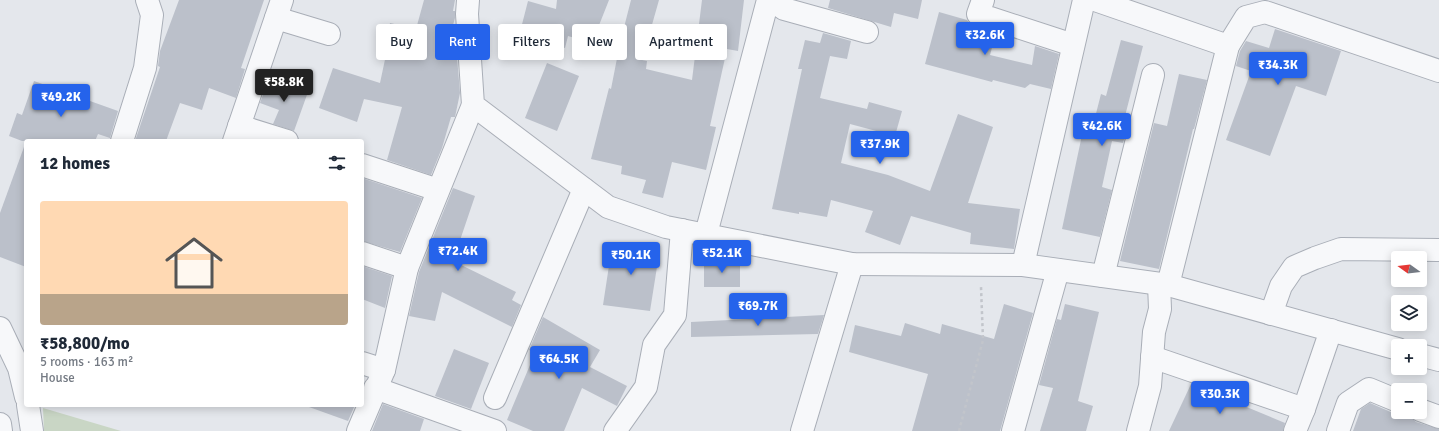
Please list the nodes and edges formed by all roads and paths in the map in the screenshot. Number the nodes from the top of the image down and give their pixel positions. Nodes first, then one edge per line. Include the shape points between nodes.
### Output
1 (147, 0) edge
2 (468, 0) edge
3 (768, 0) edge
4 (771, 0) edge
5 (983, 0) edge
6 (1084, 0) edge
7 (1095, 0) edge
8 (279, 9) edge
9 (867, 32) dead end
10 (329, 34) dead end
11 (1073, 45) junction
12 (1228, 46) junction
13 (1439, 71) edge
14 (1153, 75) dead end
15 (473, 105) junction
16 (237, 133) edge
17 (123, 139) edge
18 (274, 139) edge
19 (364, 166) edge
20 (584, 189) junction
21 (438, 190) junction
22 (682, 230) junction
23 (706, 234) junction
24 (1439, 250) edge
25 (364, 254) edge
26 (852, 264) junction
27 (981, 265) junction
28 (1023, 266) junction
29 (407, 268) junction
30 (1058, 270) junction
31 (1103, 276) junction
32 (1163, 284) junction
33 (1271, 314) junction
34 (0, 328) edge
35 (1331, 330) junction
36 (1391, 347) edge
37 (1152, 357) junction
38 (1427, 357) edge
39 (1439, 360) edge
40 (364, 365) edge
41 (380, 379) junction
42 (24, 389) edge
43 (1391, 397) edge
44 (494, 398) dead end
45 (28, 407) edge
46 (1304, 409) junction
47 (1427, 413) edge
48 (1439, 417) edge
49 (0, 424) edge
50 (1, 431) edge
51 (32, 431) edge
52 (358, 431) edge
53 (495, 431) edge
54 (615, 431) edge
55 (802, 431) edge
56 (959, 431) edge
57 (1013, 431) edge
58 (1138, 431) edge
59 (1295, 431) edge
60 (1338, 431) edge

1 - 17 street via 152,15 146,68
2 - 15 street
3 - 23 street
4 - 9 street via 784,9
5 - 11 street via 978,14
6 - 11 street
7 - 12 street
8 - 10 street
8 - 16 street
11 - 28 street
12 - 13 street via 1246,16 1265,12
12 - 32 street
14 - 31 street
15 - 20 street
15 - 21 street
16 - 18 street
19 - 21 street
20 - 22 street via 608,207
20 - 44 street
21 - 29 street
22 - 23 street
22 - 54 street via 675,315 654,345 646,387
23 - 26 street
24 - 33 street via 1341,249 1315,258 1294,267 1281,286
25 - 29 street
26 - 27 street
26 - 55 street
27 - 28 street
27 - 56 path via 983,340
28 - 30 street
29 - 41 street
30 - 31 street
30 - 57 street
31 - 32 street
32 - 33 street
32 - 37 street
33 - 35 street
34 - 42 street via 19,368
35 - 36 street
35 - 46 street
37 - 46 street
37 - 58 street via 1150,386
38 - 39 street
40 - 41 street
41 - 52 street
41 - 53 street
43 - 60 street via 1369,389 1348,403
45 - 51 street
46 - 59 street
47 - 48 street
49 - 50 street

